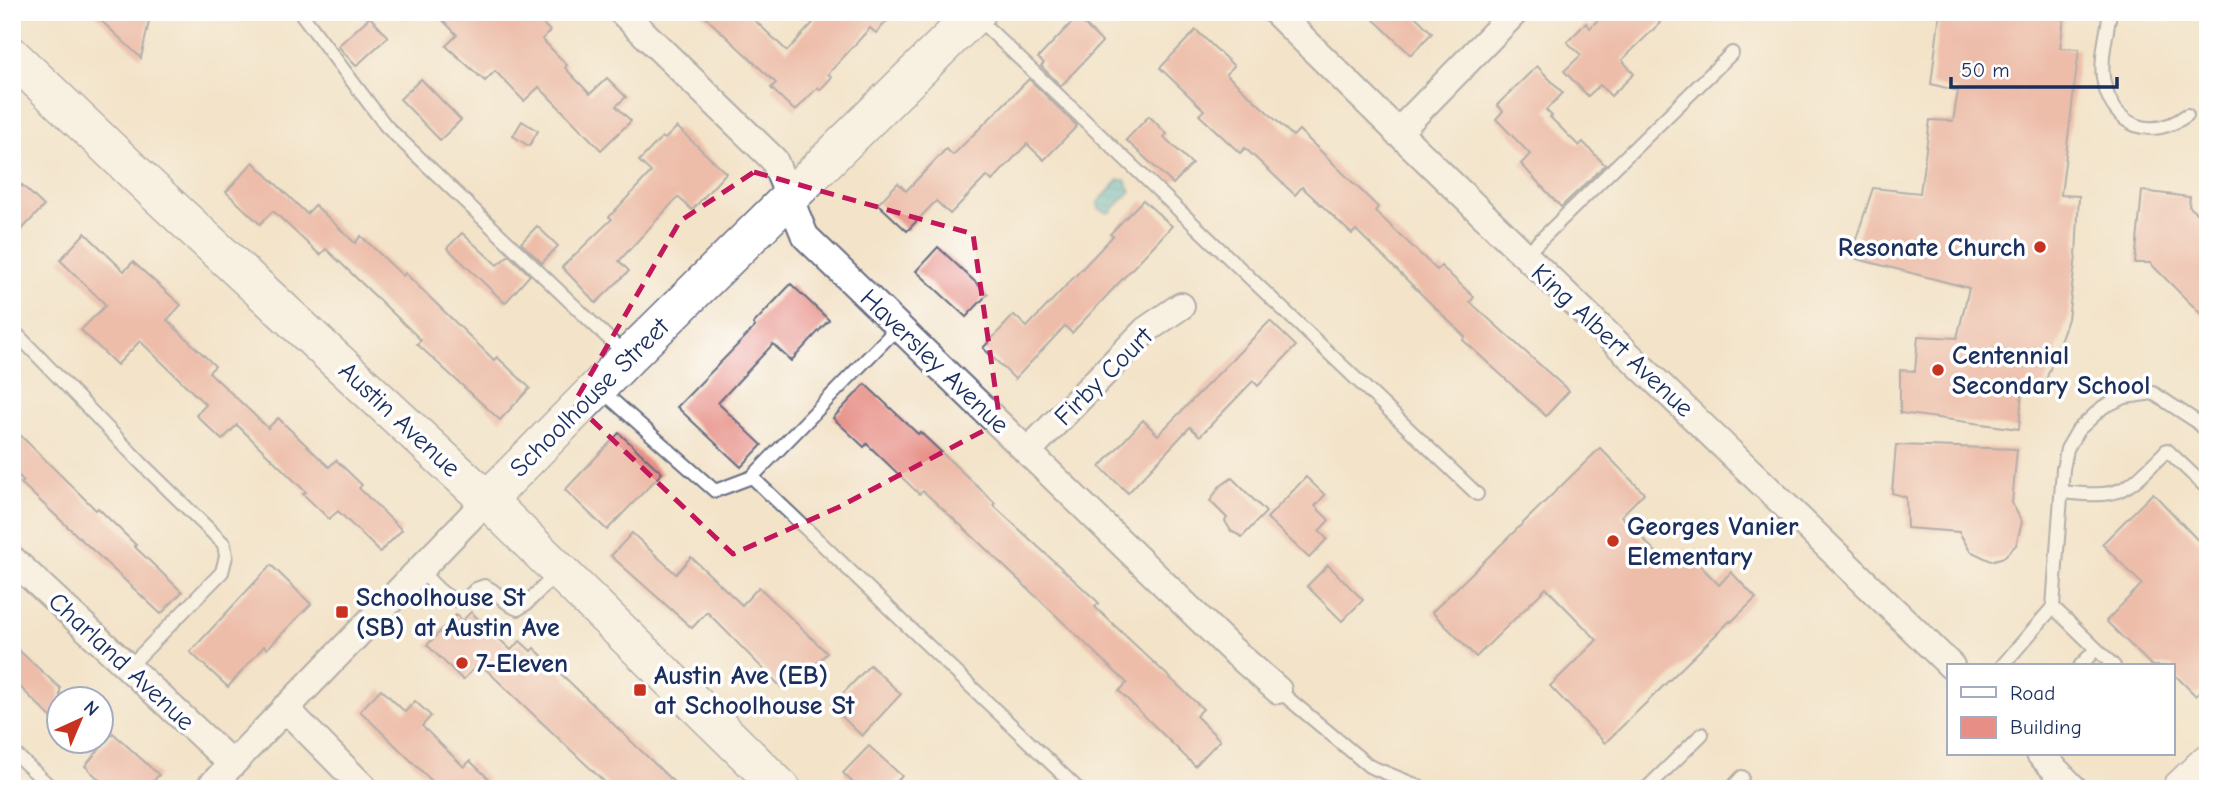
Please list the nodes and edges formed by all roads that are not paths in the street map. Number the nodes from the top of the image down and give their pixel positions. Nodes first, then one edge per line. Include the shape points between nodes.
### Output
1 (300, 12) edge
2 (622, 12) edge
3 (1276, 12) edge
4 (1515, 12) edge
5 (2110, 12) edge
6 (976, 14) edge
7 (1732, 53) dead end
8 (12, 56) edge
9 (2187, 116) dead end
10 (1397, 133) junction
11 (789, 197) junction
12 (1524, 256) junction
13 (1181, 306) dead end
14 (899, 326) junction
15 (12, 329) edge
16 (628, 357) junction
17 (598, 388) junction
18 (2208, 432) edge
19 (1028, 450) junction
20 (752, 477) junction
21 (2208, 489) edge
22 (2062, 492) junction
23 (1477, 494) dead end
24 (487, 500) junction
25 (12, 559) edge
26 (420, 570) junction
27 (560, 570) junction
28 (2053, 607) junction
29 (2096, 649) junction
30 (1949, 664) edge
31 (2004, 664) edge
32 (2082, 664) edge
33 (2112, 664) edge
34 (129, 667) junction
35 (1278, 690) joint
36 (285, 708) junction
37 (1702, 734) dead end
38 (12, 751) edge
39 (2042, 756) edge
40 (2208, 763) edge
41 (232, 764) junction
42 (1742, 777) dead end
43 (53, 789) edge
44 (208, 789) edge
45 (365, 789) edge
46 (782, 789) edge
47 (1078, 789) edge
48 (1425, 789) edge
49 (1646, 789) edge
50 (1731, 789) edge
51 (2074, 789) edge
52 (2181, 789) edge

1 - 16 lane via 386,126
2 - 11 street, Haversley Avenue via 774,160
3 - 10 street, King Albert Avenue
4 - 10 street
5 - 9 lane via 2104,82 2113,104 2128,120 2147,129 2168,127
6 - 11 main road, Schoolhouse Street
6 - 23 lane
7 - 12 lane
8 - 24 main road, Austin Avenue
10 - 12 street, King Albert Avenue
11 - 14 street, Haversley Avenue via 805,236
11 - 16 main road, Schoolhouse Street
12 - 30 street, King Albert Avenue
13 - 19 street, Firby Court via 1146,330
14 - 19 street, Haversley Avenue
14 - 20 lane
15 - 34 lane via 225,544 222,572
16 - 17 main road, Schoolhouse Street
17 - 20 lane via 715,491
17 - 24 main road, Schoolhouse Street
18 - 22 lane via 2153,393 2124,397 2103,407 2078,430 2067,449
19 - 35 street, Haversley Avenue
20 - 47 lane
21 - 22 lane via 2167,450 2138,479 2110,495
22 - 28 lane
24 - 26 street, Schoolhouse Street
24 - 27 main road, Austin Avenue
25 - 34 street, Charland Avenue
26 - 27 lane via 454,601 464,601 484,586 518,609
26 - 36 street, Schoolhouse Street
27 - 46 main road, Austin Avenue
28 - 29 lane
28 - 31 lane
29 - 32 lane
29 - 33 lane
34 - 41 street, Charland Avenue
35 - 48 lane via 1369,766
36 - 41 street, Schoolhouse Street
36 - 45 street
37 - 49 lane
38 - 43 lane
39 - 51 street
40 - 52 main road
41 - 44 street, Schoolhouse Street
42 - 50 lane

